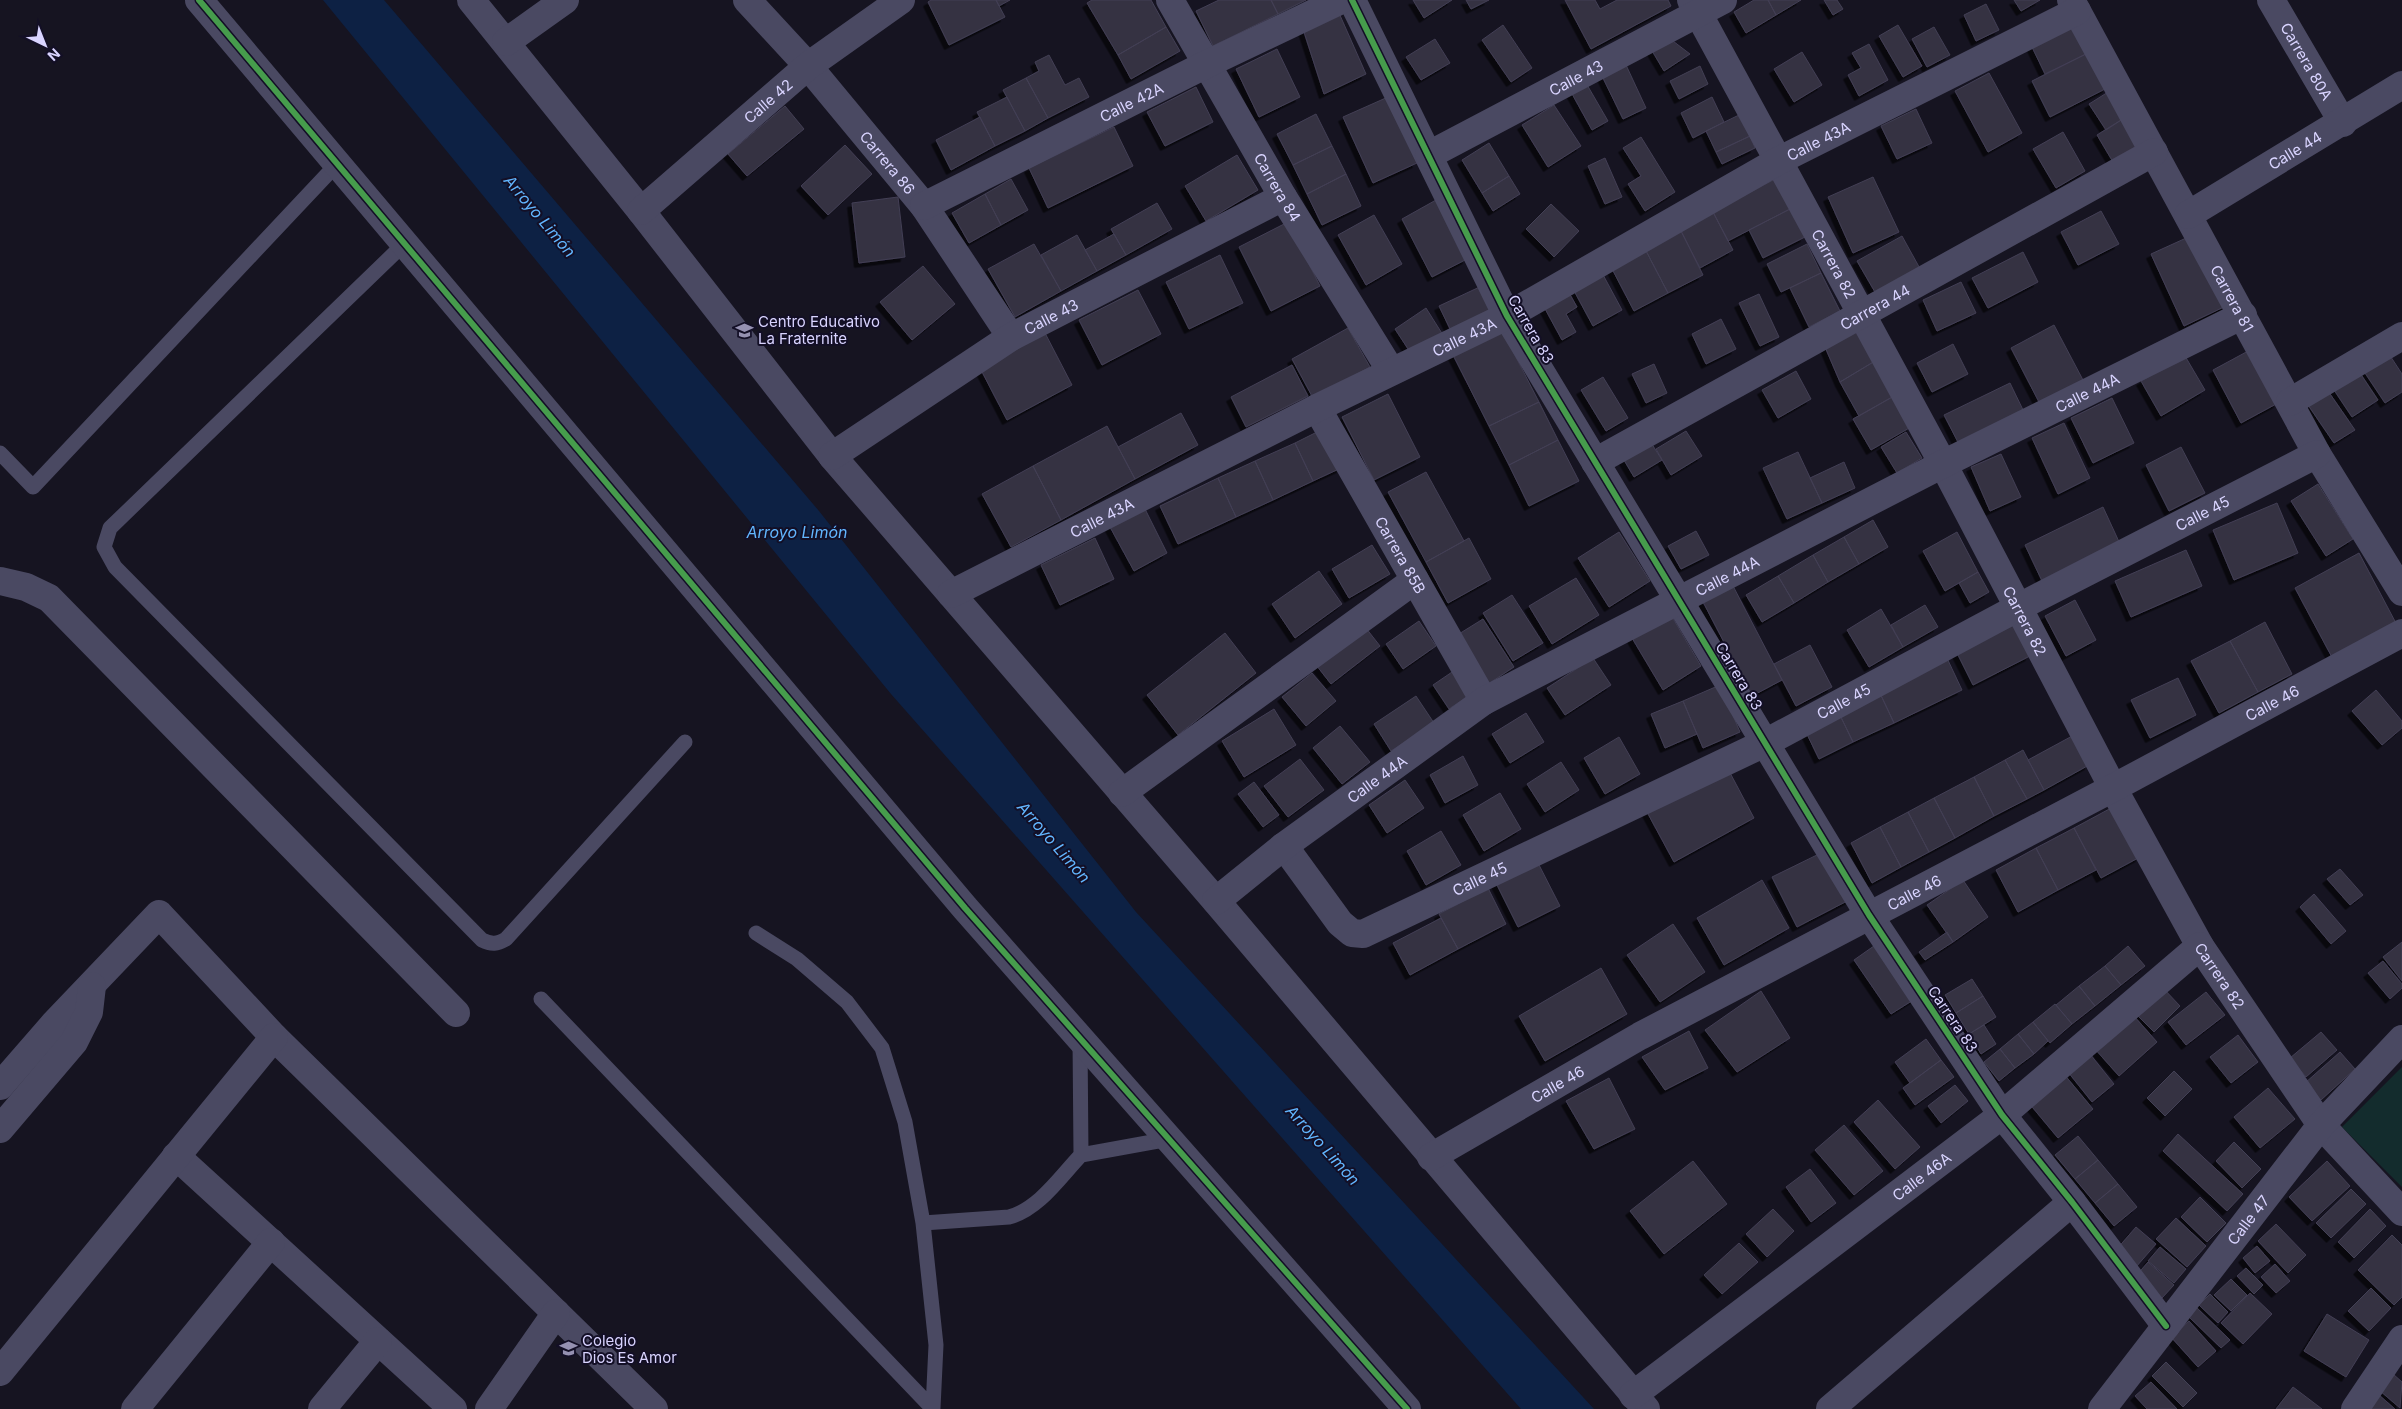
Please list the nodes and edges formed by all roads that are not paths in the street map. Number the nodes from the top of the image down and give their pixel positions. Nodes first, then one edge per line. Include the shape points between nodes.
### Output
1 (199, 0) edge
2 (471, 0) edge
3 (564, 0) edge
4 (747, 0) edge
5 (901, 0) edge
6 (1170, 0) edge
7 (1341, 0) edge
8 (1352, 0) edge
9 (1723, 0) edge
10 (2271, 0) edge
11 (2074, 6) edge
12 (1695, 7) edge
13 (506, 42) junction
14 (1207, 64) junction
15 (808, 66) junction
16 (2402, 85) edge
17 (2343, 123) junction
18 (2154, 152) junction
19 (1429, 155) junction
20 (1778, 161) junction
21 (337, 164) junction
22 (1283, 197) junction
23 (924, 206) junction
24 (641, 211) junction
25 (2188, 215) junction
26 (404, 244) junction
27 (1507, 316) junction
28 (1862, 316) junction
29 (2243, 316) junction
30 (2402, 336) edge
31 (1011, 337) junction
32 (1391, 372) junction
33 (2290, 402) junction
34 (1317, 408) junction
35 (0, 452) edge
36 (2317, 454) junction
37 (832, 456) junction
38 (1595, 462) junction
39 (1943, 464) junction
40 (1415, 580) junction
41 (0, 581) edge
42 (2402, 592) edge
43 (951, 594) junction
44 (1678, 599) junction
45 (2019, 607) junction
46 (2402, 633) edge
47 (1484, 701) junction
48 (685, 742) dead end
49 (1765, 743) junction
50 (2113, 788) junction
51 (1122, 793) junction
52 (1284, 846) junction
53 (1216, 901) junction
54 (1869, 915) junction
55 (756, 933) dead end
56 (2200, 946) junction
57 (92, 986) junction
58 (541, 999) dead end
59 (456, 1013) dead end
60 (274, 1037) junction
61 (1080, 1038) junction
62 (2402, 1039) edge
63 (0, 1086) edge
64 (2002, 1115) junction
65 (2321, 1125) junction
66 (0, 1129) edge
67 (1169, 1140) junction
68 (176, 1156) junction
69 (1080, 1156) junction
70 (1430, 1157) junction
71 (2072, 1202) junction
72 (2402, 1212) edge
73 (923, 1223) junction
74 (270, 1242) junction
75 (556, 1313) junction
76 (2166, 1326) junction
77 (2402, 1339) edge
78 (378, 1341) junction
79 (0, 1372) edge
80 (1640, 1402) edge
81 (135, 1409) edge
82 (322, 1409) edge
83 (453, 1409) edge
84 (489, 1409) edge
85 (654, 1409) edge
86 (933, 1409) edge
87 (1407, 1409) edge
88 (1830, 1409) edge
89 (2102, 1409) edge
90 (2355, 1409) edge

1 - 21 street
2 - 13 street
3 - 13 street
4 - 15 street, Carrera 86
5 - 15 street, Calle 42
6 - 14 street, Carrera 84
7 - 14 street, Calle 42A
8 - 19 street, Carrera 83
9 - 12 street, Calle 43
10 - 17 street, Carrera 80A
11 - 18 street, Carrera 81
11 - 20 street, Calle 43A
12 - 19 street, Calle 43
12 - 20 street, Carrera 82
13 - 24 street
14 - 22 street, Carrera 84
14 - 23 street, Calle 42A
15 - 23 street, Carrera 86
15 - 24 street, Calle 42
16 - 17 street, Calle 44
17 - 25 street, Calle 44
18 - 25 street, Carrera 81
18 - 28 street, Carrera 44
19 - 27 street, Carrera 83
20 - 27 street, Calle 43A
20 - 28 street, Carrera 82
21 - 26 street
21 - 35 lane via 33,487
22 - 31 street, Calle 43
22 - 32 street, Carrera 84
23 - 31 street, Carrera 86
24 - 37 street
25 - 29 street, Carrera 81
26 - 48 lane via 110,528 104,547 108,558 488,943 506,939
26 - 61 street via 965,908
27 - 32 street, Calle 43A
27 - 38 street, Carrera 83
28 - 38 street, Carrera 44
28 - 39 street, Carrera 82
29 - 33 street, Carrera 81
29 - 39 street, Calle 44A
30 - 33 street
31 - 37 street, Calle 43
32 - 34 street, Calle 43A
33 - 36 street, Carrera 81
34 - 40 street, Carrera 85B
34 - 43 street, Calle 43A
36 - 42 street, Carrera 81
36 - 45 street, Calle 45
37 - 43 street
38 - 44 street, Carrera 83
39 - 44 street, Calle 44A
39 - 45 street, Carrera 82
40 - 47 street, Carrera 85B
40 - 51 street
41 - 59 street via 26,587 49,598
43 - 51 street
44 - 47 street, Calle 44A
44 - 49 street, Carrera 83
45 - 49 street, Calle 45
45 - 50 street, Carrera 82
46 - 50 street, Calle 46
47 - 52 street, Calle 44A
49 - 52 street, Calle 45 via 1363,934 1352,933 1340,923
49 - 54 street, Carrera 83
50 - 54 street, Calle 46
50 - 56 street, Carrera 82
51 - 53 street
52 - 53 street, Calle 44A
53 - 70 street
54 - 64 street, Carrera 83
54 - 70 street, Calle 46 via 1640,1036
55 - 73 lane via 797,959 848,1002 882,1048 905,1122
56 - 64 street, Calle 46A
56 - 65 street, Carrera 82
57 - 60 street via 159,914
57 - 63 street
57 - 66 street via 89,1012 74,1042
58 - 86 lane
60 - 68 street
60 - 75 street
61 - 67 street
61 - 69 lane
62 - 65 street, Calle 47
64 - 71 street, Carrera 83
64 - 80 street, Calle 46A
65 - 72 street, Carrera 82
65 - 76 street, Calle 47
67 - 69 lane
67 - 87 street
68 - 74 street
68 - 79 street
69 - 73 lane via 1022,1214
70 - 80 street
71 - 76 street, Carrera 83
71 - 88 street
73 - 86 lane via 936,1345
74 - 78 street
74 - 81 street
75 - 84 street
75 - 85 street
76 - 89 street, Calle 47
77 - 90 street
78 - 82 street
78 - 83 street

